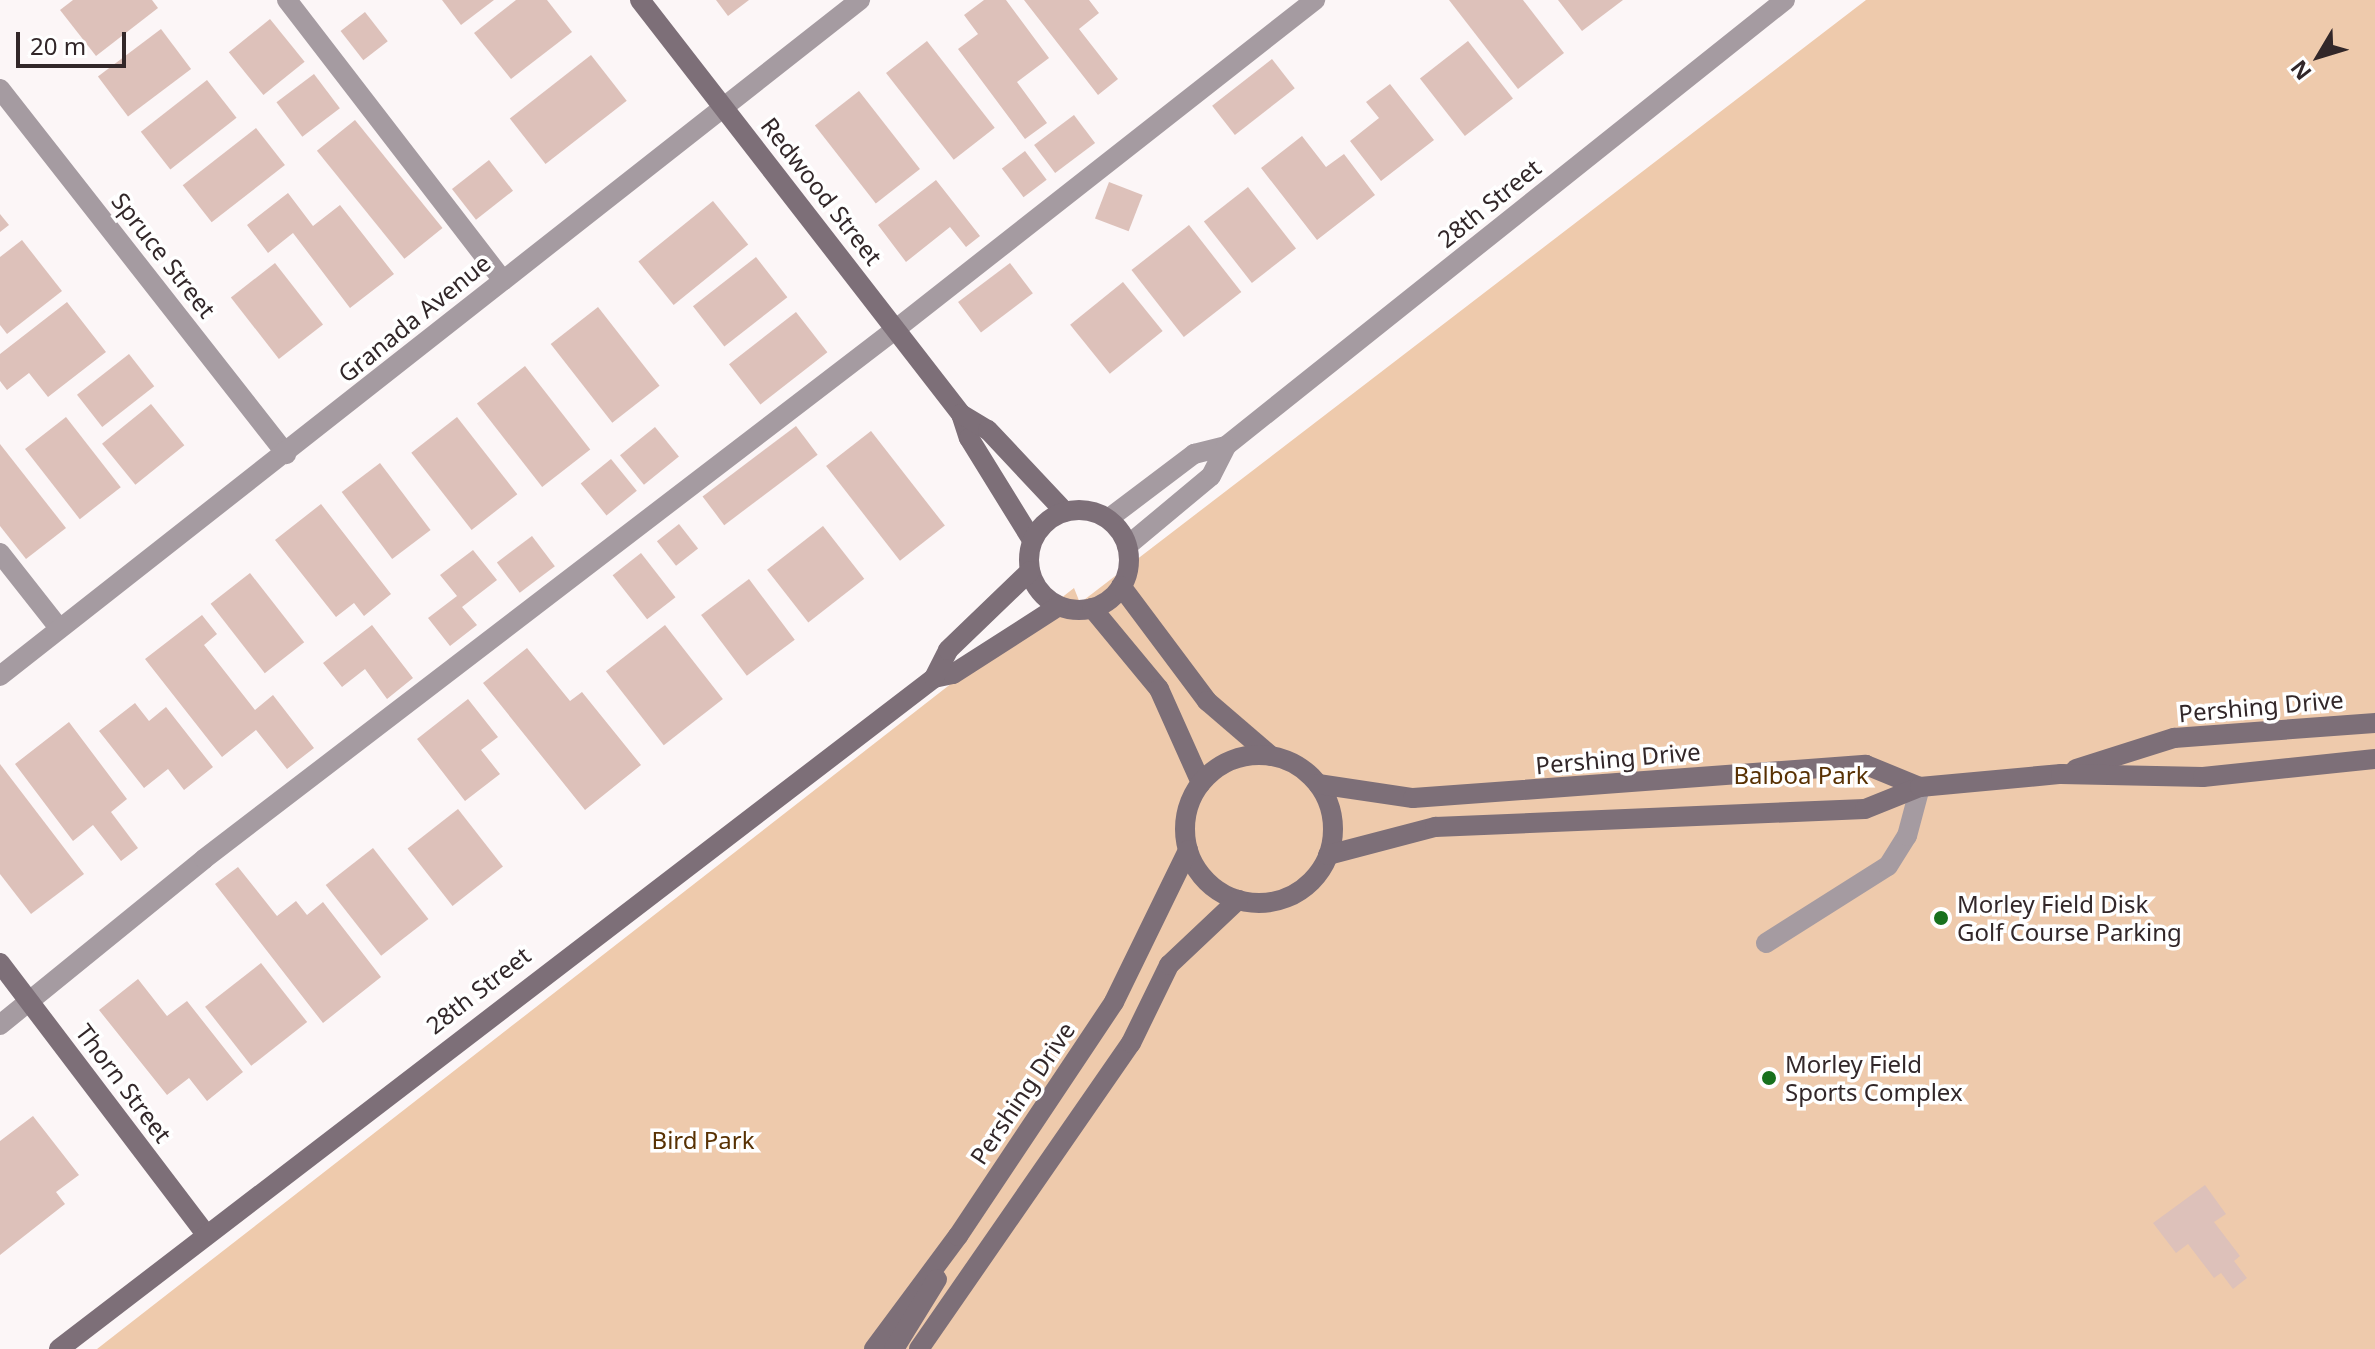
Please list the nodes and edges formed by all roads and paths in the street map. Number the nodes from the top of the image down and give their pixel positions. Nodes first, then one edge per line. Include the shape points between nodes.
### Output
1 (287, 0) edge
2 (640, 0) edge
3 (860, 0) edge
4 (1315, 0) edge
5 (1785, 0) edge
6 (0, 89) edge
7 (722, 105) junction
8 (503, 280) junction
9 (896, 329) junction
10 (961, 414) junction
11 (1226, 446) junction
12 (286, 454) junction
13 (1065, 512) junction
14 (1108, 519) junction
15 (1032, 540) junction
16 (1127, 546) junction
17 (0, 553) edge
18 (1030, 571) junction
19 (1121, 586) junction
20 (1059, 606) junction
21 (1092, 608) junction
22 (59, 628) junction
23 (0, 676) edge
24 (934, 678) junction
25 (2375, 723) edge
26 (1271, 756) junction
27 (2375, 759) edge
28 (2061, 774) junction
29 (1201, 783) junction
30 (1318, 784) junction
31 (1920, 787) junction
32 (1188, 850) junction
33 (1328, 855) junction
34 (1238, 900) junction
35 (1766, 943) dead end
36 (0, 963) edge
37 (32, 1004) junction
38 (0, 1025) edge
39 (206, 1234) junction
40 (958, 1236) junction
41 (59, 1349) edge
42 (874, 1349) edge
43 (894, 1349) edge
44 (919, 1349) edge

1 - 8 street
2 - 7 main road, Redwood Street
3 - 7 street, Granada Avenue
4 - 9 street
5 - 11 street, 28th Street
6 - 12 street, Spruce Street
7 - 8 street, Granada Avenue
7 - 9 main road, Redwood Street
8 - 12 street, Granada Avenue
9 - 10 main road, Redwood Street
9 - 37 street via 204,859
10 - 13 main road, Redwood Street via 988,430
10 - 15 main road, Redwood Street via 969,438
11 - 14 street, 28th Street via 1194,454
11 - 16 street, 28th Street via 1211,476
12 - 22 street, Granada Avenue
13 - 14 main road via 1080,510
13 - 15 main road via 1051,518
14 - 16 main road
15 - 18 main road
16 - 19 main road
17 - 22 street
18 - 20 main road via 1046,598
18 - 24 main road, 28th Street via 948,650
19 - 21 main road
19 - 26 main road via 1207,701
20 - 21 main road
20 - 24 main road, 28th Street via 953,674
21 - 29 main road via 1159,689
22 - 23 street, Granada Avenue
24 - 39 main road, 28th Street
25 - 28 main road, Pershing Drive via 2174,738
26 - 29 main road via 1233,760
26 - 30 main road via 1289,762
27 - 28 main road, Pershing Drive via 2203,777
28 - 31 main road, Pershing Drive
29 - 32 main road via 1186,815
30 - 31 main road, Pershing Drive via 1413,798 1866,765
30 - 33 main road via 1331,819
31 - 33 main road, Pershing Drive via 1865,809 1435,827
31 - 35 street via 1907,836 1888,866
32 - 34 main road via 1207,881
32 - 40 main road, Pershing Drive via 1114,1002
33 - 34 main road via 1318,875 1282,900
34 - 44 main road via 1169,965 1131,1043
36 - 37 main road, Thorn Street
37 - 38 street
37 - 39 main road, Thorn Street
39 - 41 main road, 28th Street
40 - 42 main road, Pershing Drive
40 - 43 main road via 925,1305

